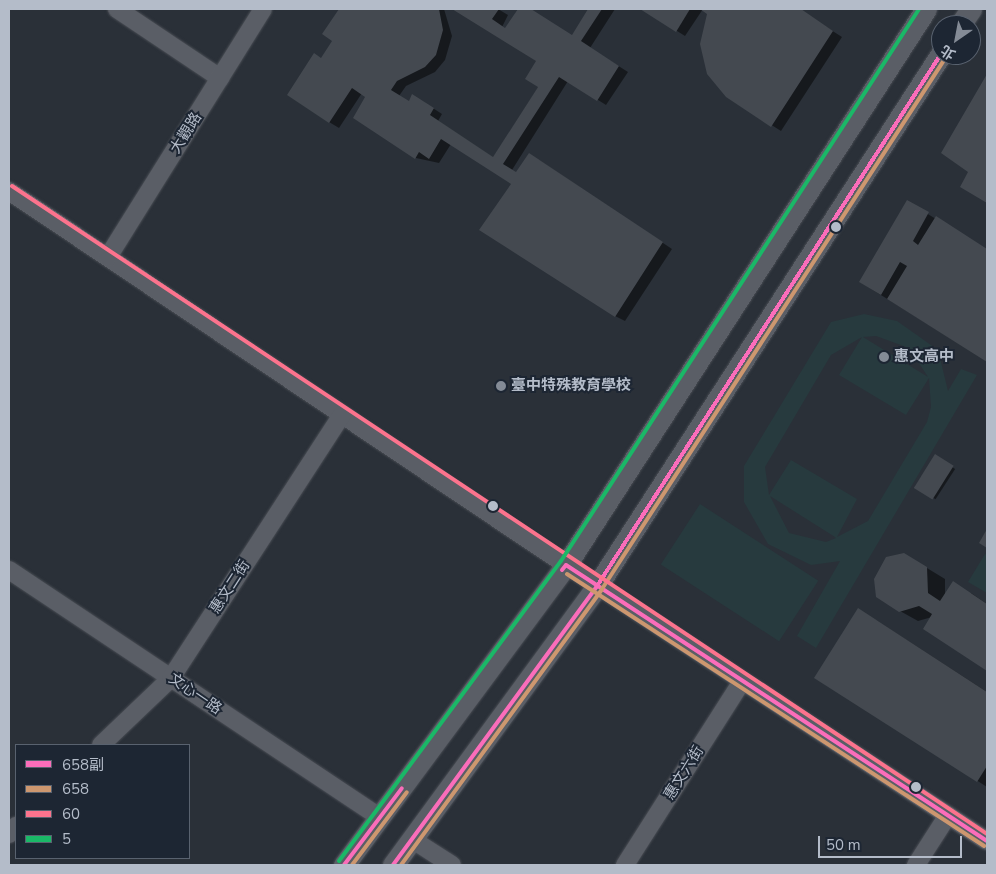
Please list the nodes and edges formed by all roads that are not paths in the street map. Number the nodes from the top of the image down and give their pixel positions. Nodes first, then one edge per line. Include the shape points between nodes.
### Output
1 (117, 9) edge
2 (263, 9) edge
3 (926, 9) edge
4 (934, 65) edge
5 (220, 78) junction
6 (9, 191) edge
7 (108, 258) junction
8 (342, 415) junction
9 (566, 565) junction
10 (9, 570) edge
11 (597, 586) junction
12 (171, 678) junction
13 (742, 681) junction
14 (102, 744) edge
15 (948, 816) junction
16 (381, 818) junction
17 (414, 840) junction
18 (987, 841) edge
19 (344, 865) edge
20 (393, 865) edge
21 (452, 865) edge
22 (625, 865) edge
23 (916, 865) edge

1 - 5 street
2 - 5 street, 大觀路
3 - 9 street
4 - 11 street
5 - 7 street, 大觀路
6 - 7 street
7 - 8 street
8 - 9 street
8 - 12 street, 惠文二街
9 - 11 street
9 - 16 street
10 - 12 street, 文心一路
11 - 13 street
11 - 17 street
12 - 14 street, 惠文二街
12 - 16 street, 文心一路
13 - 15 street
13 - 22 street, 惠文六街
15 - 18 street
15 - 23 street
16 - 19 street
17 - 20 street
17 - 21 street

